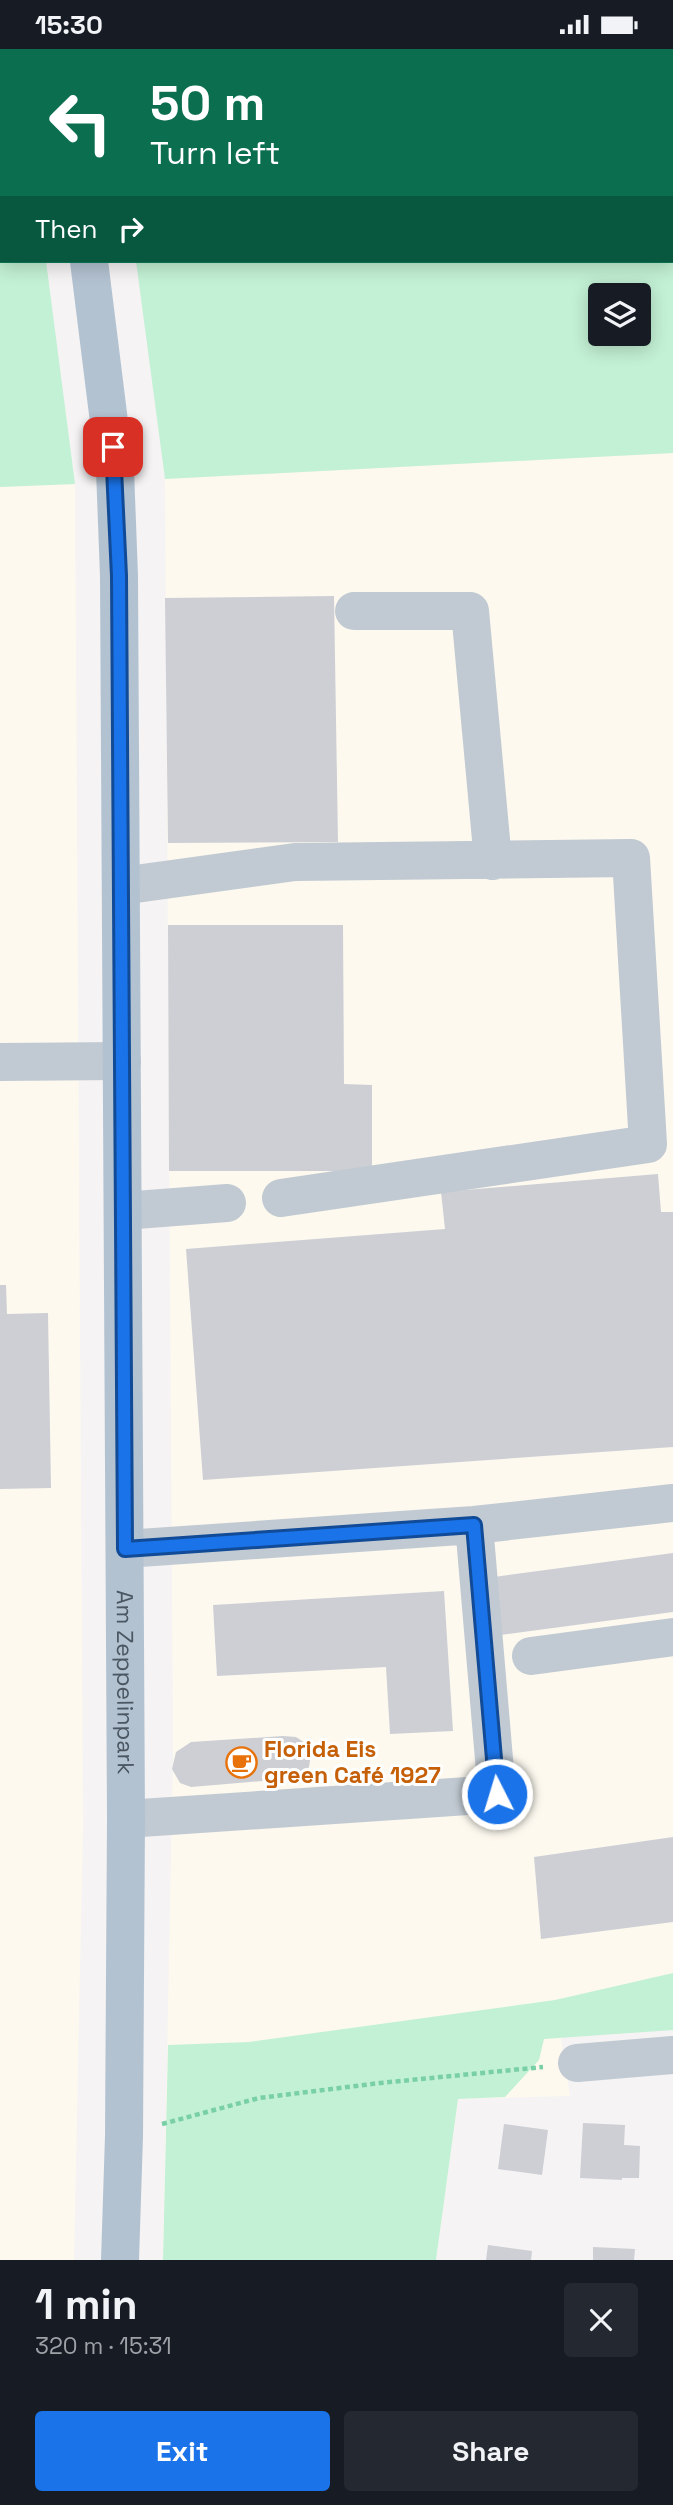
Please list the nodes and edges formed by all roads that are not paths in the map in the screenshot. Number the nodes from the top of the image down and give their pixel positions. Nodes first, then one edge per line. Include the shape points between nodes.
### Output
1 (89, 263) edge
2 (354, 611) dead end
3 (493, 862) junction
4 (121, 886) junction
5 (122, 1061) junction
6 (0, 1062) edge
7 (660, 1141) edge
8 (282, 1198) dead end
9 (228, 1203) dead end
10 (123, 1211) junction
11 (673, 1503) edge
12 (474, 1525) junction
13 (125, 1549) junction
14 (673, 1637) edge
15 (531, 1656) dead end
16 (126, 1819) junction
17 (673, 2055) edge
18 (578, 2063) road end
19 (120, 2260) edge

1 - 4 main road, Am Zeppelinpark via 115,470
2 - 3 street via 470,611
3 - 4 street via 295,862
3 - 7 street via 631,859
4 - 5 main road, Am Zeppelinpark
5 - 6 street
5 - 10 main road, Am Zeppelinpark
7 - 8 street
9 - 10 street
10 - 13 main road, Am Zeppelinpark
11 - 12 street
12 - 13 street
12 - 16 street via 497,1794
13 - 16 main road, Am Zeppelinpark
14 - 15 street
16 - 19 main road, Am Zeppelinpark
17 - 18 street

